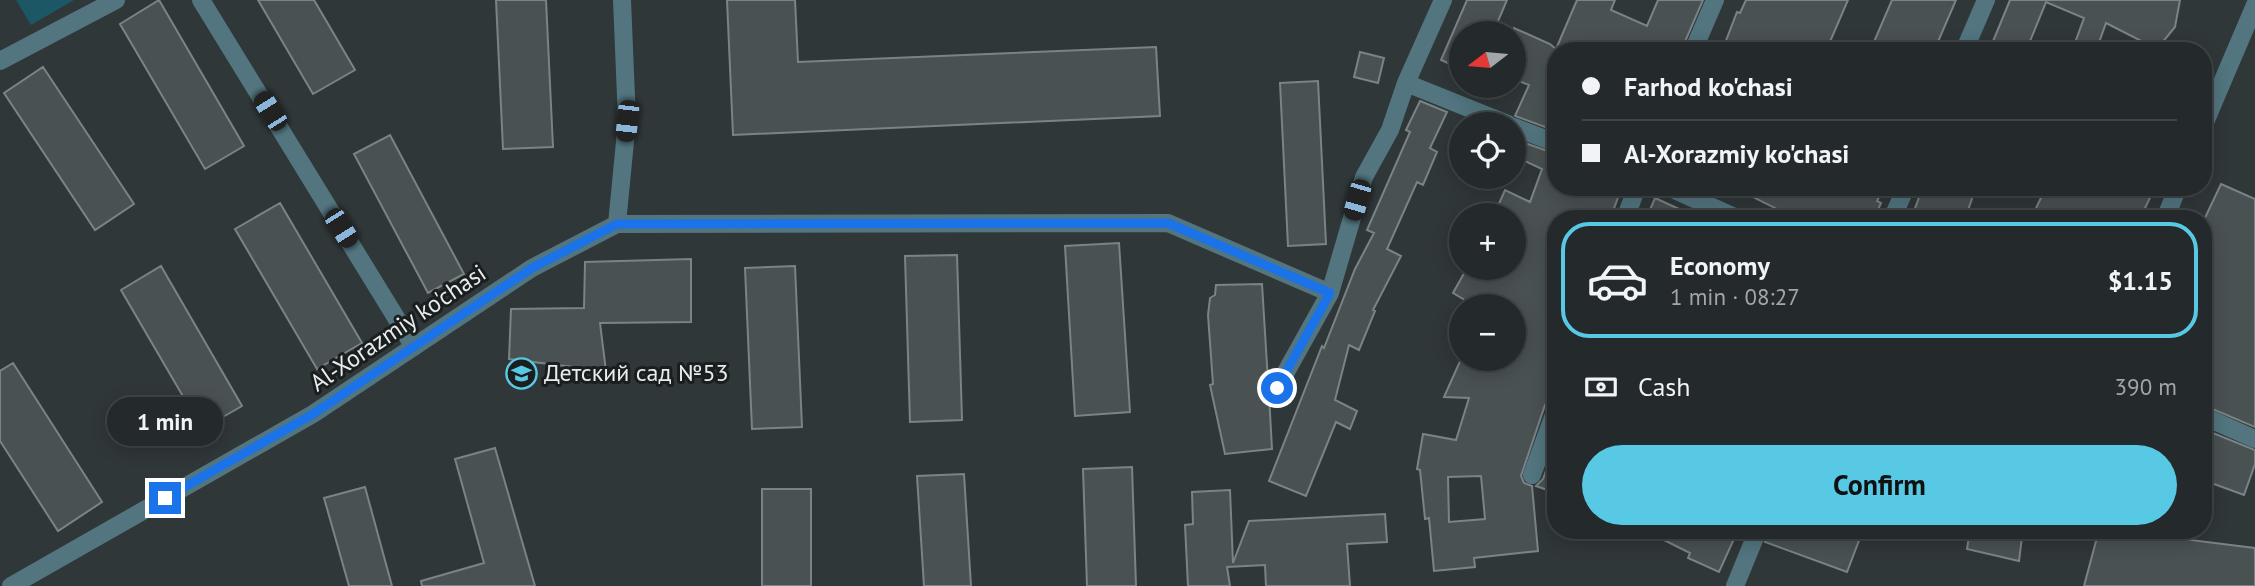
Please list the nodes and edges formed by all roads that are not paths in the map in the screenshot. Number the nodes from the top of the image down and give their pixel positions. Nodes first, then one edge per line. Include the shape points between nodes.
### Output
1 (116, 0) edge
2 (201, 0) edge
3 (622, 0) edge
4 (1443, 0) edge
5 (1715, 0) edge
6 (1986, 0) edge
7 (2255, 5) edge
8 (1697, 42) edge
9 (1968, 42) edge
10 (0, 61) edge
11 (1406, 83) junction
12 (2212, 106) edge
13 (1478, 112) edge
14 (1526, 132) edge
15 (1547, 140) edge
16 (1688, 196) edge
17 (1719, 210) edge
18 (617, 224) junction
19 (1330, 293) junction
20 (414, 347) junction
21 (1277, 388) dead end
22 (2212, 420) edge
23 (1547, 434) edge
24 (2255, 439) edge
25 (1532, 475) dead end
26 (1754, 539) edge
27 (11, 586) edge
28 (1735, 586) edge

1 - 10 street
2 - 20 street
3 - 18 street via 627,121
4 - 11 street
5 - 8 street
6 - 9 street
7 - 12 street
11 - 13 street
11 - 19 street via 1390,130 1364,177
14 - 15 street
16 - 17 street
18 - 19 street via 1168,223
18 - 20 street, Al-Xorazmiy ko'chasi via 532,268
19 - 21 street
20 - 27 street, Al-Xorazmiy ko'chasi via 305,419
22 - 24 street
23 - 25 street
26 - 28 street

